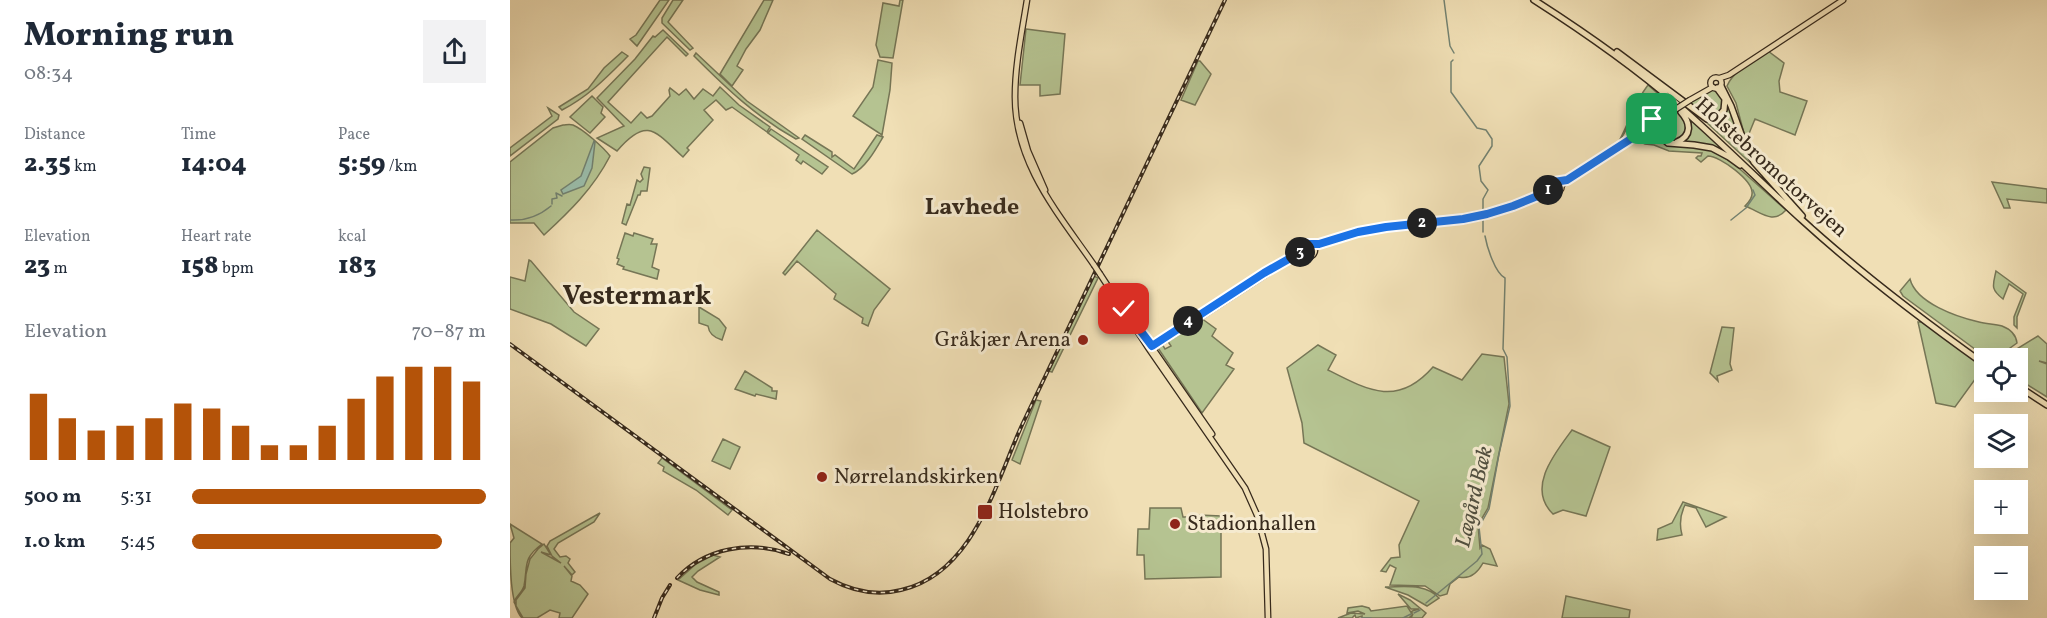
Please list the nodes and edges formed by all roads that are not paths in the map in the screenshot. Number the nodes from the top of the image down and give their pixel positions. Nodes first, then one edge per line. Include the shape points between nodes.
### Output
1 (1027, 0) edge
2 (1534, 0) edge
3 (1540, 0) edge
4 (1843, 0) edge
5 (1617, 52) junction
6 (1633, 69) junction
7 (1717, 84) junction
8 (1653, 126) junction
9 (1560, 184) junction
10 (1552, 189) junction
11 (1802, 217) junction
12 (1314, 247) junction
13 (1302, 252) junction
14 (1124, 309) junction
15 (1152, 346) junction
16 (1974, 355) edge
17 (2028, 391) edge
18 (2047, 403) edge
19 (1226, 459) junction
20 (1268, 618) edge

1 - 14 main road, bridge via 1017,97 1033,169
2 - 6 highway, Holstebromotorvejen
3 - 5 highway, Holstebromotorvejen
4 - 7 main road
5 - 7 highway via 1707,119 1717,118 1724,110 1725,99
5 - 11 highway, Holstebromotorvejen via 1703,122
6 - 8 highway via 1681,111 1689,127 1686,137 1676,142 1665,139
6 - 11 highway, Holstebromotorvejen
7 - 8 main road, bridge
7 - 11 highway via 1731,106 1754,162
8 - 9 main road
8 - 11 highway via 1668,143 1702,146 1729,157
9 - 10 main road via 1553,182
9 - 10 main road via 1558,192
10 - 12 main road via 1506,209 1463,219 1370,230
11 - 16 highway, Holstebromotorvejen via 1893,296
12 - 13 main road via 1305,244
12 - 13 main road via 1311,256
13 - 15 main road
14 - 15 main road
14 - 19 main road
15 - 19 main road
17 - 18 highway
19 - 20 main road via 1245,488 1261,528 1267,558

